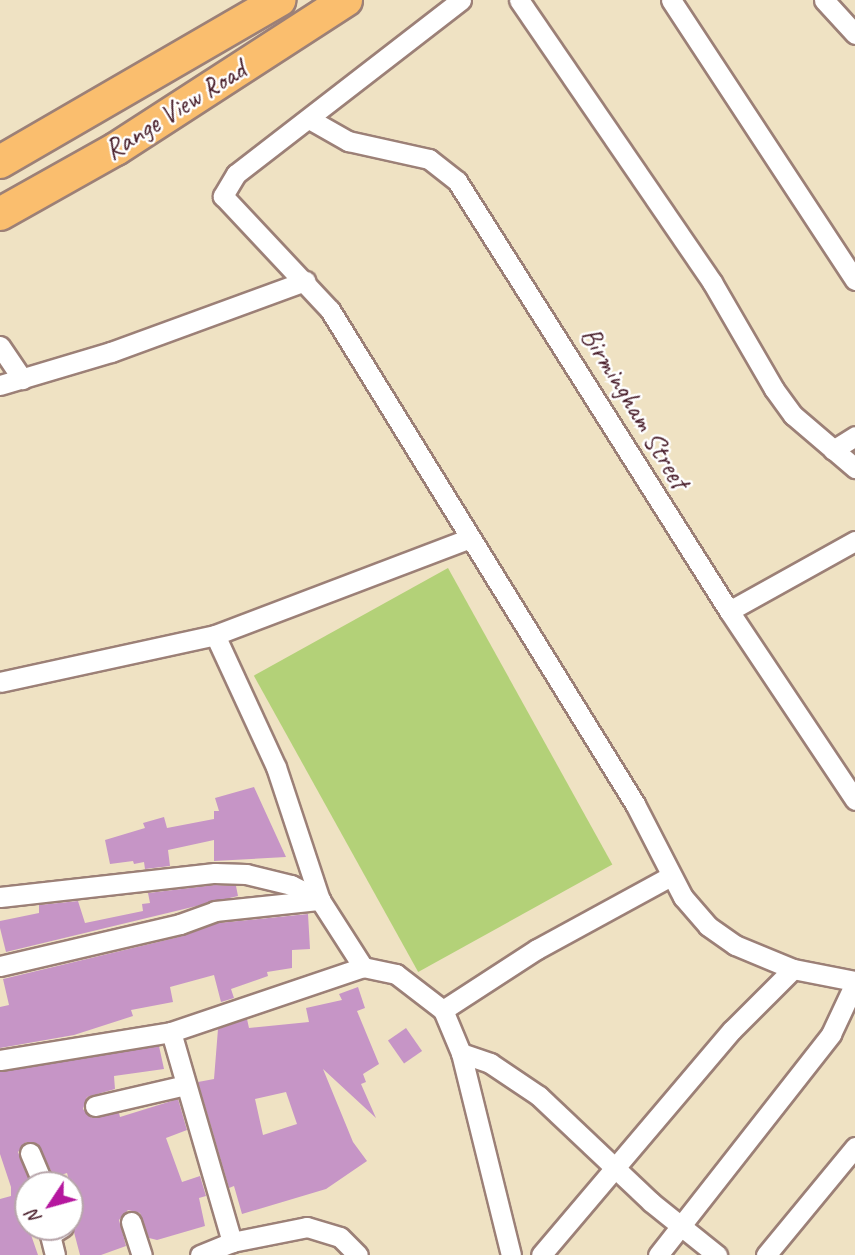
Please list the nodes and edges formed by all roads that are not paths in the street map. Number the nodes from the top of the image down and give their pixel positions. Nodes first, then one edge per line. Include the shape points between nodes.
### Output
1 (280, 0) edge
2 (346, 0) edge
3 (461, 0) edge
4 (519, 0) edge
5 (671, 0) edge
6 (824, 0) edge
7 (855, 34) edge
8 (311, 120) junction
9 (0, 162) edge
10 (0, 214) edge
11 (855, 280) edge
12 (306, 281) junction
13 (0, 346) edge
14 (22, 379) junction
15 (0, 385) edge
16 (855, 436) edge
17 (832, 450) junction
18 (855, 468) edge
19 (468, 539) junction
20 (855, 541) edge
21 (729, 611) junction
22 (215, 635) junction
23 (0, 682) edge
24 (855, 800) edge
25 (669, 877) junction
26 (0, 897) edge
27 (320, 900) junction
28 (0, 966) edge
29 (363, 967) junction
30 (793, 969) junction
31 (855, 982) edge
32 (443, 1010) junction
33 (171, 1032) junction
34 (461, 1053) junction
35 (0, 1060) edge
36 (186, 1085) junction
37 (95, 1105) dead end
38 (855, 1147) edge
39 (30, 1153) dead end
40 (615, 1168) junction
41 (38, 1171) edge
42 (131, 1222) dead end
43 (681, 1226) junction
44 (232, 1242) junction
45 (336, 1246) edge
46 (142, 1255) edge
47 (200, 1255) edge
48 (358, 1255) edge
49 (511, 1255) edge
50 (541, 1255) edge
51 (658, 1255) edge
52 (716, 1255) edge
53 (766, 1255) edge

1 - 9 main road, Range View Road
2 - 10 main road, Range View Road via 116,149
3 - 8 street
4 - 17 street via 712,282 774,388 793,415
5 - 11 street
6 - 7 street
8 - 12 street via 236,174 222,192 251,229
8 - 21 street, Birmingham Street via 348,141 429,159 457,181
12 - 14 street via 211,318
12 - 19 street via 350,340
13 - 14 street
14 - 15 street
16 - 17 street
17 - 18 street
19 - 22 street
19 - 25 street via 629,794
20 - 21 street
21 - 24 street, Birmingham Street
22 - 23 street
22 - 27 street via 285,789
25 - 30 street via 708,926 734,944
25 - 32 street via 537,949
26 - 27 street via 215,873 275,880
27 - 28 street via 215,911 180,924
27 - 29 street
29 - 32 street via 396,974
29 - 33 street
30 - 31 street
30 - 40 street via 732,1030
31 - 43 street via 831,1034
32 - 34 street
33 - 35 street
33 - 36 street
34 - 40 street via 490,1063 539,1096
34 - 49 street
36 - 37 street
36 - 44 street
38 - 53 street
39 - 41 street
40 - 43 street
40 - 50 street
42 - 46 street
43 - 51 street
43 - 52 street
44 - 45 street via 307,1227
44 - 47 street
45 - 48 street

